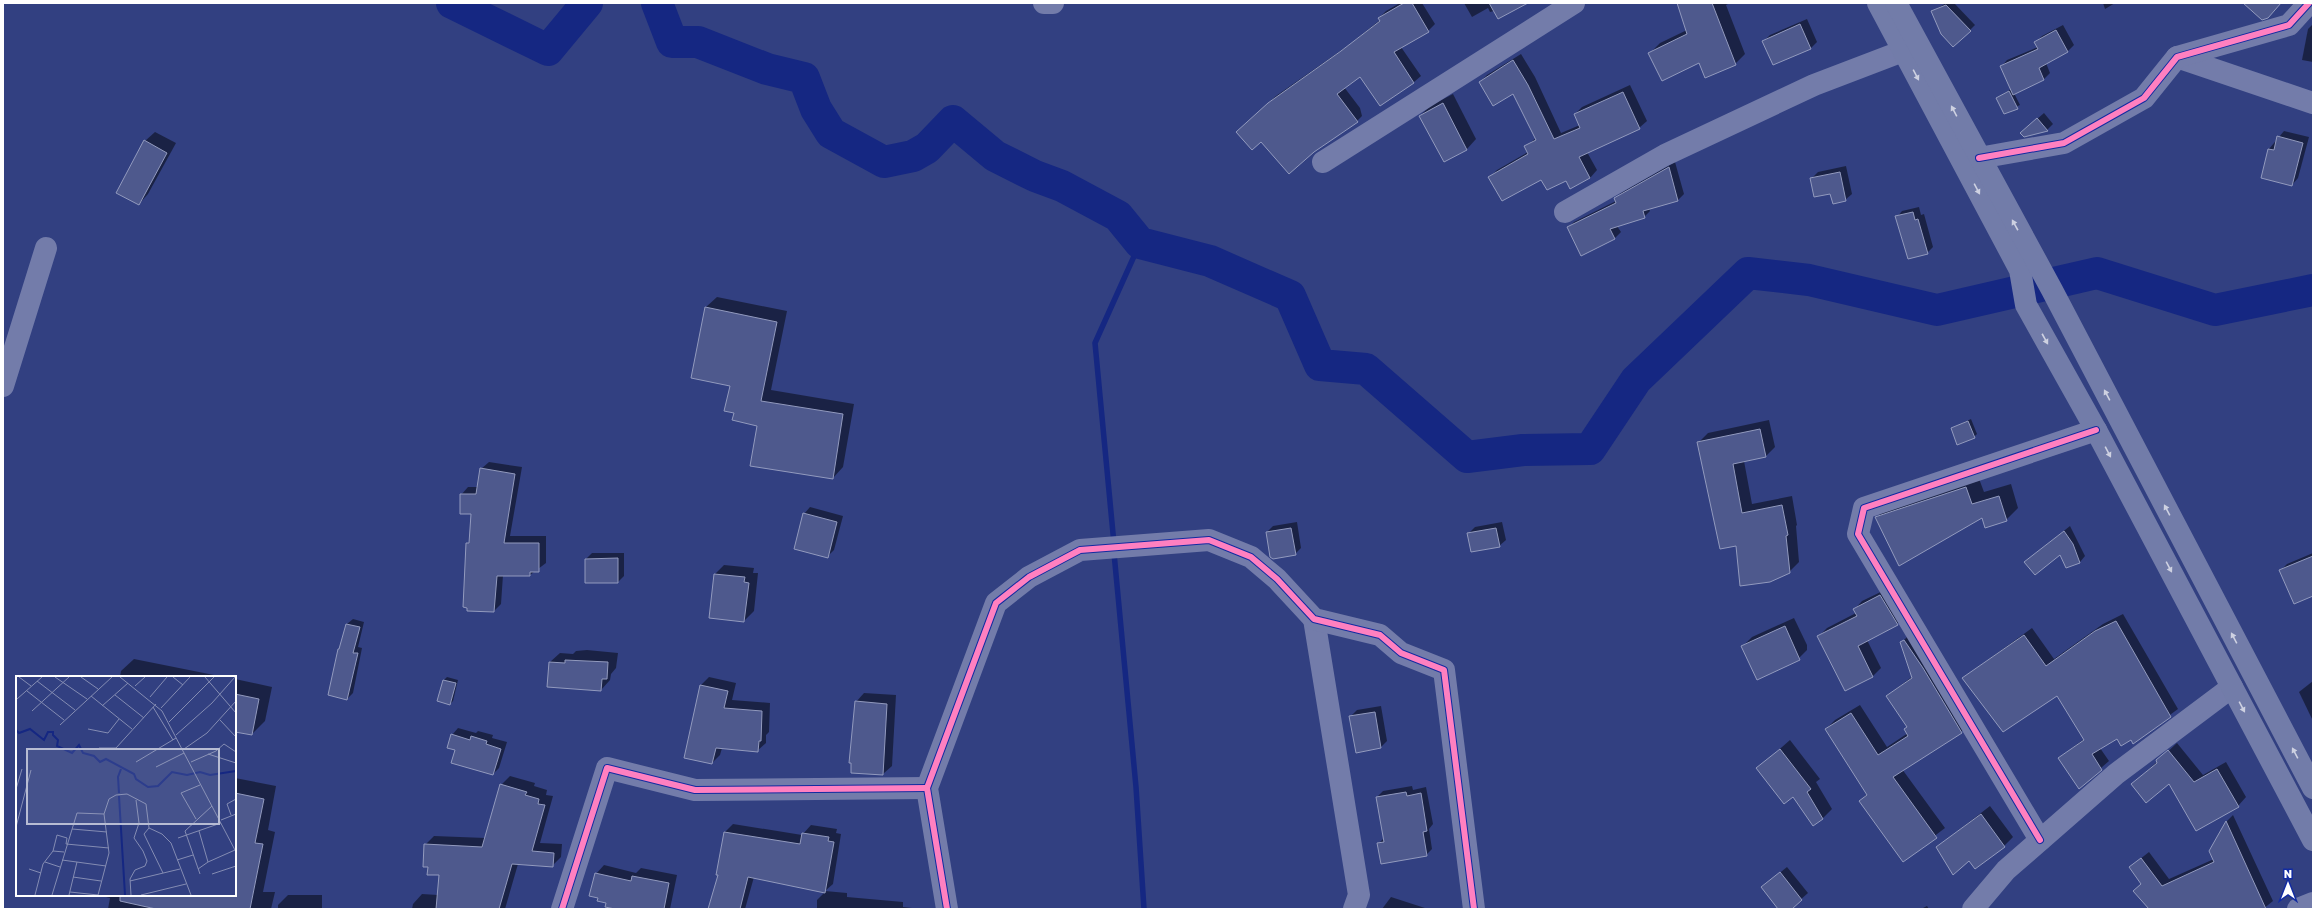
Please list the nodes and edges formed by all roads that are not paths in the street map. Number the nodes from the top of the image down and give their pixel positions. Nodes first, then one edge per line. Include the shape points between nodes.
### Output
1 (1044, 3) edge
2 (1053, 3) edge
3 (1574, 3) edge
4 (1878, 3) edge
5 (1896, 3) edge
6 (2309, 3) edge
7 (1903, 51) junction
8 (2177, 57) junction
9 (2313, 103) edge
10 (1979, 158) junction
11 (1323, 162) dead end
12 (1565, 212) dead end
13 (46, 248) dead end
14 (3, 386) edge
15 (2096, 430) junction
16 (1314, 619) junction
17 (2232, 687) junction
18 (927, 788) junction
19 (2313, 788) edge
20 (2040, 840) junction
21 (2313, 840) edge
22 (2313, 903) edge
23 (562, 909) edge
24 (947, 909) edge
25 (1354, 909) edge
26 (1474, 909) edge
27 (1973, 909) edge
28 (2298, 909) edge

1 - 2 street
3 - 11 street
4 - 7 main road
10 -> 5 main road
6 - 8 street via 2289,24
7 - 12 street via 1814,85 1665,155
7 -> 15 main road via 2020,270 2026,305
8 - 9 street
8 - 10 street via 2144,98 2064,143
19 -> 10 main road via 2052,290
13 - 14 street
15 -> 17 main road
15 - 20 street via 1864,508 1858,534
16 - 18 street via 1277,579 1251,557 1208,540 1080,550 1029,577 996,603
16 - 25 street via 1359,895
16 - 26 street via 1380,635 1401,653 1444,670
17 - 20 street via 2116,774
17 -> 21 main road
18 - 23 street via 695,790 607,768
18 - 24 street
20 - 27 street via 2006,870
22 - 28 street

